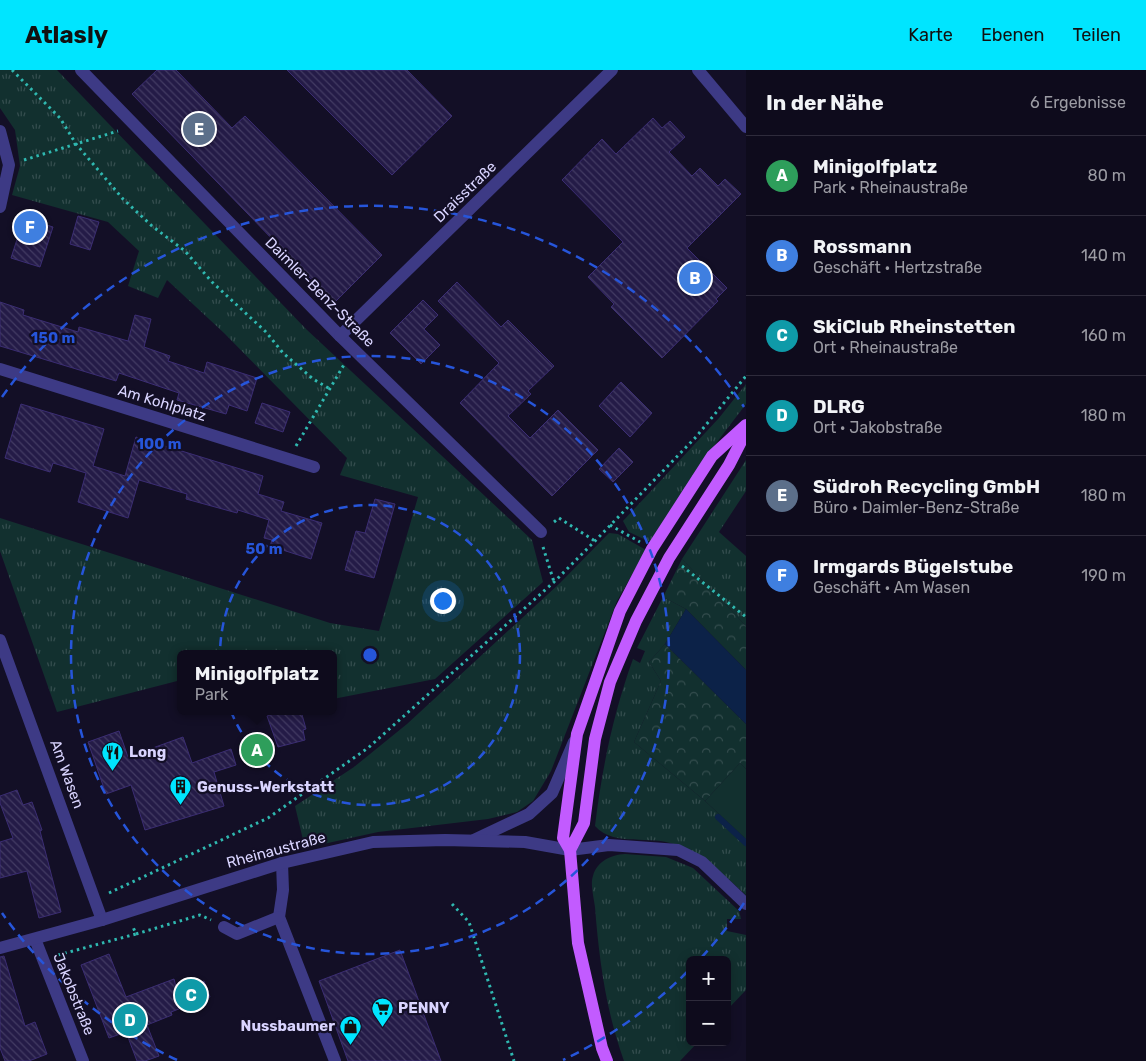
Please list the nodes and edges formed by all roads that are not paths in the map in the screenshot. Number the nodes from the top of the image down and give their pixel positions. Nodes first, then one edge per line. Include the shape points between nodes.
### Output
1 (82, 70) edge
2 (612, 70) edge
3 (698, 70) edge
4 (746, 127) edge
5 (0, 131) edge
6 (0, 207) edge
7 (340, 336) junction
8 (0, 369) edge
9 (746, 425) edge
10 (746, 432) edge
11 (314, 467) dead end
12 (541, 532) road end
13 (0, 640) edge
14 (576, 737) junction
15 (472, 841) junction
16 (570, 850) junction
17 (282, 864) junction
18 (746, 904) edge
19 (279, 917) junction
20 (102, 920) junction
21 (224, 927) road end
22 (35, 939) junction
23 (0, 948) edge
24 (83, 1061) edge
25 (335, 1061) edge
26 (607, 1061) edge

1 - 7 street, Daimler-Benz-Straße
2 - 7 street, Draisstraße
3 - 4 street
5 - 6 street via 9,165
7 - 12 street, Daimler-Benz-Straße
8 - 11 street, Am Kohlplatz
9 - 14 main road via 712,456 652,549 620,611
10 - 16 main road via 729,465 669,558 636,621 610,682 595,739 584,823
13 - 20 street, Am Wasen
14 - 15 street via 552,793 529,814
14 - 16 main road via 563,838
15 - 16 street, Rheinaustraße via 525,842
15 - 17 street, Rheinaustraße via 373,842
16 - 18 street, Rheinaustraße via 609,845 678,850 702,862
16 - 26 main road via 578,943
17 - 19 street
17 - 20 street, Rheinaustraße
19 - 21 street via 237,934
19 - 25 street
20 - 22 street, Rheinaustraße
22 - 23 street, Rheinaustraße
22 - 24 street, Jakobstraße

